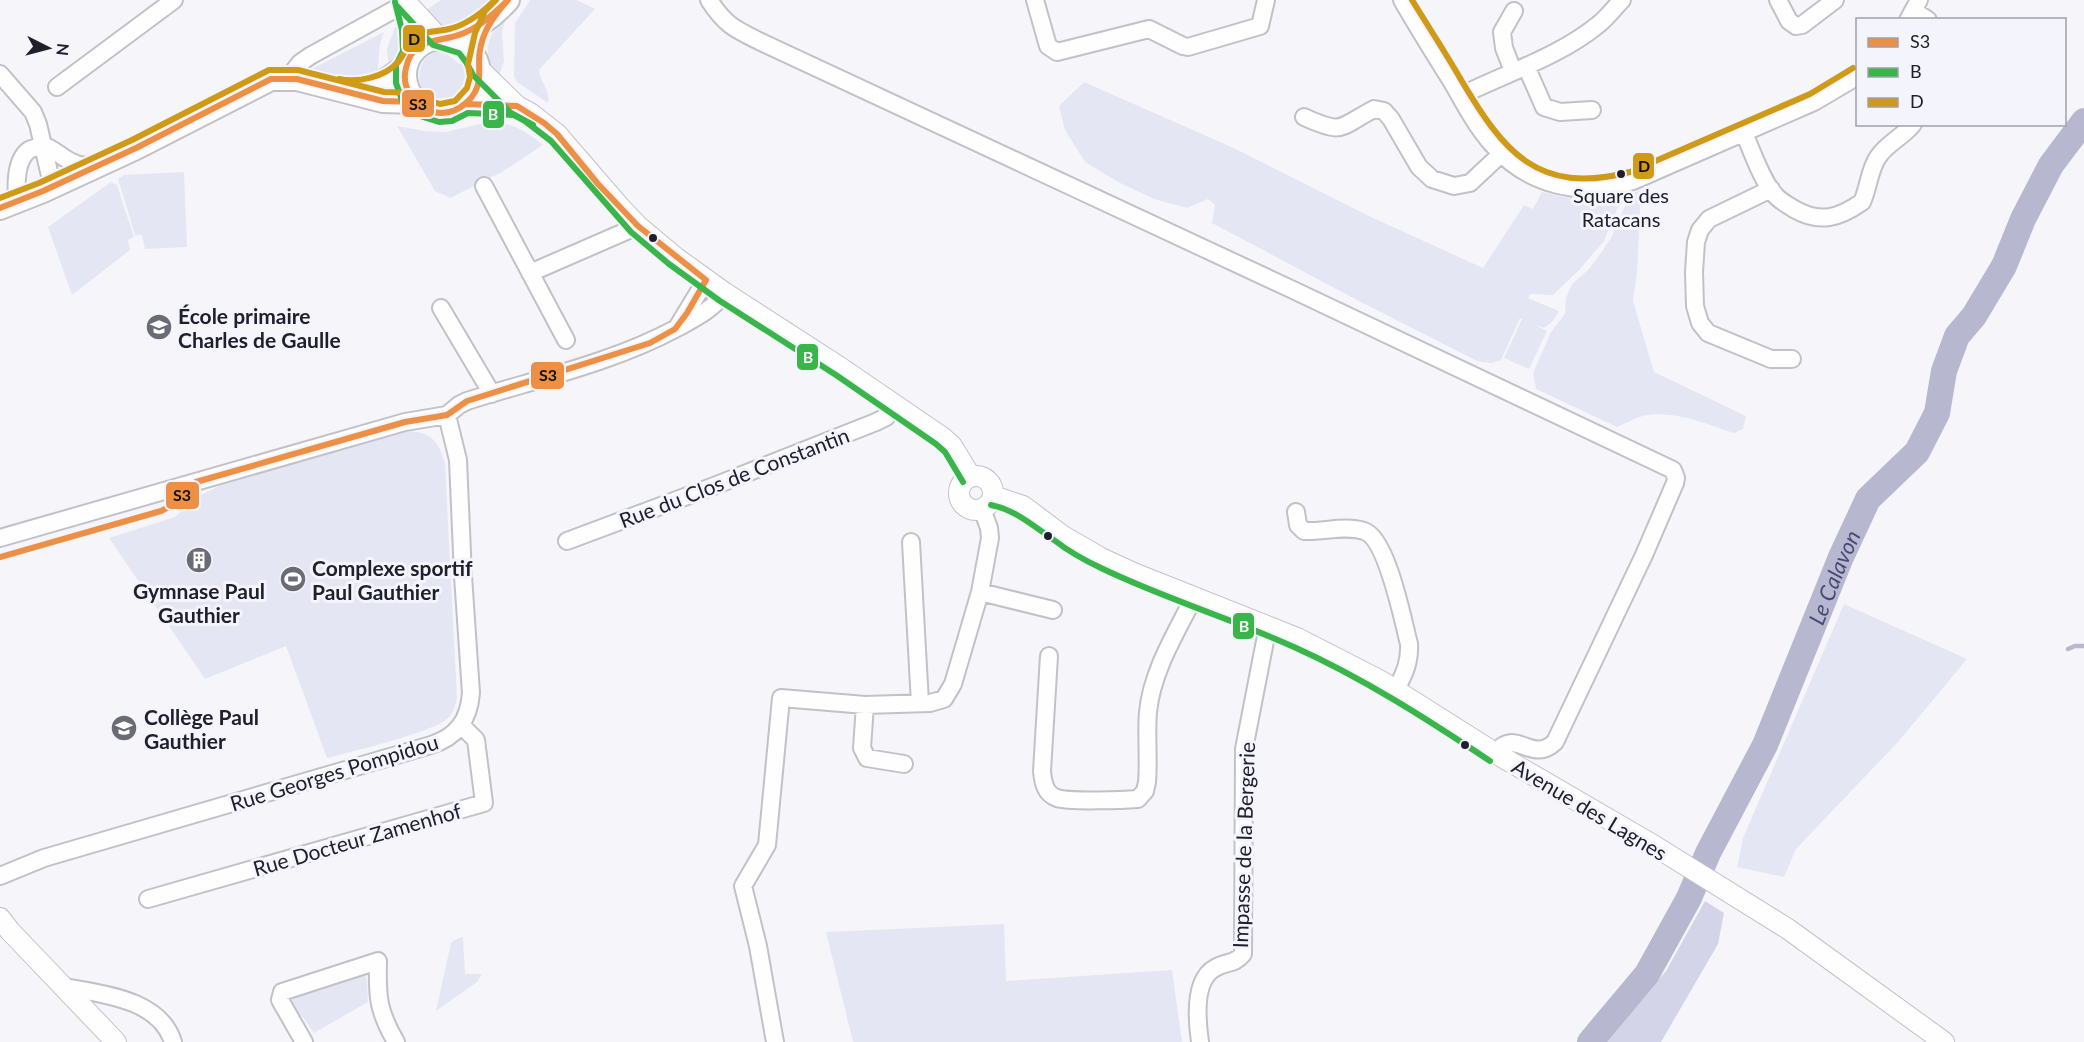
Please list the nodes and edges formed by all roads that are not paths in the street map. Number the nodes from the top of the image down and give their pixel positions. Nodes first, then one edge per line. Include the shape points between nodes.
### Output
1 (174, 0) edge
2 (709, 0) edge
3 (1035, 0) edge
4 (1266, 0) edge
5 (1402, 0) edge
6 (1622, 0) edge
7 (1778, 0) edge
8 (1835, 0) edge
9 (405, 2) edge
10 (500, 8) edge
11 (1514, 11) dead end
12 (444, 38) junction
13 (409, 60) junction
14 (478, 67) junction
15 (1519, 68) junction
16 (0, 74) edge
17 (1856, 77) edge
18 (288, 78) junction
19 (57, 87) dead end
20 (342, 89) junction
21 (1460, 96) junction
22 (415, 102) junction
23 (466, 104) junction
24 (517, 106) junction
25 (1592, 110) dead end
26 (1304, 117) dead end
27 (1911, 126) edge
28 (1744, 133) junction
29 (43, 145) junction
30 (1501, 154) junction
31 (94, 164) junction
32 (46, 183) junction
33 (484, 186) dead end
34 (1771, 189) junction
35 (8, 197) edge
36 (638, 226) junction
37 (530, 273) junction
38 (706, 280) junction
39 (725, 293) junction
40 (441, 308) dead end
41 (675, 329) junction
42 (566, 339) dead end
43 (1792, 359) dead end
44 (492, 394) junction
45 (896, 406) junction
46 (447, 415) junction
47 (971, 477) junction
48 (988, 502) junction
49 (1296, 512) dead end
50 (0, 538) edge
51 (567, 541) dead end
52 (911, 542) dead end
53 (980, 591) junction
54 (1194, 597) junction
55 (1053, 610) dead end
56 (1269, 627) junction
57 (1049, 656) dead end
58 (1396, 690) junction
59 (920, 703) junction
60 (865, 705) junction
61 (461, 725) junction
62 (1495, 753) junction
63 (904, 764) dead end
64 (2, 877) edge
65 (148, 899) dead end
66 (3, 924) edge
67 (65, 987) junction
68 (116, 1042) edge
69 (173, 1042) edge
70 (304, 1042) edge
71 (396, 1042) edge
72 (776, 1042) edge
73 (1200, 1042) edge
74 (1944, 1042) edge

1 - 19 street
2 - 62 street via 721,19 762,42 1673,471 1675,483 1644,555 1555,742 1537,750 1510,742
3 - 4 street via 1048,45 1057,52 1149,29 1188,47 1260,26
5 - 21 street
6 - 15 street via 1601,23 1577,39
7 - 8 street via 1796,26
9 - 12 street
9 - 13 street via 411,29
9 - 18 street via 310,56
10 - 12 main road via 465,32
10 - 14 main road via 484,36
11 - 15 street via 1502,32 1504,48
12 - 13 main road via 424,42
12 - 14 main road via 470,50
13 - 20 main road via 376,87
13 - 22 main road via 405,82
14 - 23 main road via 478,85
14 - 24 street
15 - 21 street
15 - 25 street via 1545,107 1560,112
16 - 29 street via 33,112
17 - 28 street via 1814,102
18 - 20 main road
18 - 31 main road via 265,82
20 - 22 main road via 383,101
21 - 30 street
22 - 23 main road via 440,113
23 - 24 street
24 - 36 street via 557,134
26 - 30 street via 1330,128 1345,127 1374,109 1384,111 1419,167 1432,179 1454,186 1470,183
27 - 34 street via 1879,155 1862,202 1832,217 1810,217 1785,204
28 - 30 street via 1633,181 1595,190 1539,179
28 - 34 street
29 - 31 street via 66,161
29 - 32 street
29 - 35 street via 22,158
31 - 32 main road
32 - 35 main road
33 - 37 street
34 - 43 street via 1709,219 1700,230 1696,242 1695,306 1708,333 1771,359
36 - 37 street
36 - 38 street
37 - 42 street
38 - 39 street
38 - 41 street
39 - 41 street via 711,309
39 - 45 street
40 - 44 street
41 - 44 street via 650,343
44 - 46 street via 459,405
45 - 47 street via 952,446
45 - 51 street, Rue du Clos de Constantin via 876,422
46 - 50 street via 405,422
46 - 61 street, Rue Georges Pompidou via 458,460 471,693 470,708
47 - 48 street via 991,484
47 - 48 street via 962,484 959,496 965,506 976,510
48 - 53 street via 990,538
48 - 54 street, Avenue des Lagnes via 1023,506 1101,558
49 - 58 street via 1298,525 1304,531 1366,531 1376,540 1388,565 1409,644 1407,668
52 - 59 street
53 - 55 street
53 - 59 street via 953,684 944,699
54 - 56 street, Avenue des Lagnes
54 - 57 street via 1153,685 1148,711 1147,782 1138,799 1058,799 1043,784
56 - 58 street, Avenue des Lagnes via 1341,659
56 - 73 street, Impasse de la Bergerie via 1244,749 1243,954 1238,961 1214,968 1204,978 1197,998
58 - 62 street, Avenue des Lagnes
59 - 60 street
60 - 63 street via 862,748 867,758
60 - 72 street via 781,698 767,845 743,886
61 - 64 street, Rue Georges Pompidou via 442,741 44,858
61 - 65 street, Rue Docteur Zamenhof via 476,740 484,803
62 - 74 street, Avenue des Lagnes via 1736,896 1834,961
66 - 67 street
67 - 68 street
67 - 69 street via 122,999 145,1009 162,1023
70 - 71 street via 280,1000 282,992 378,961 378,1000

